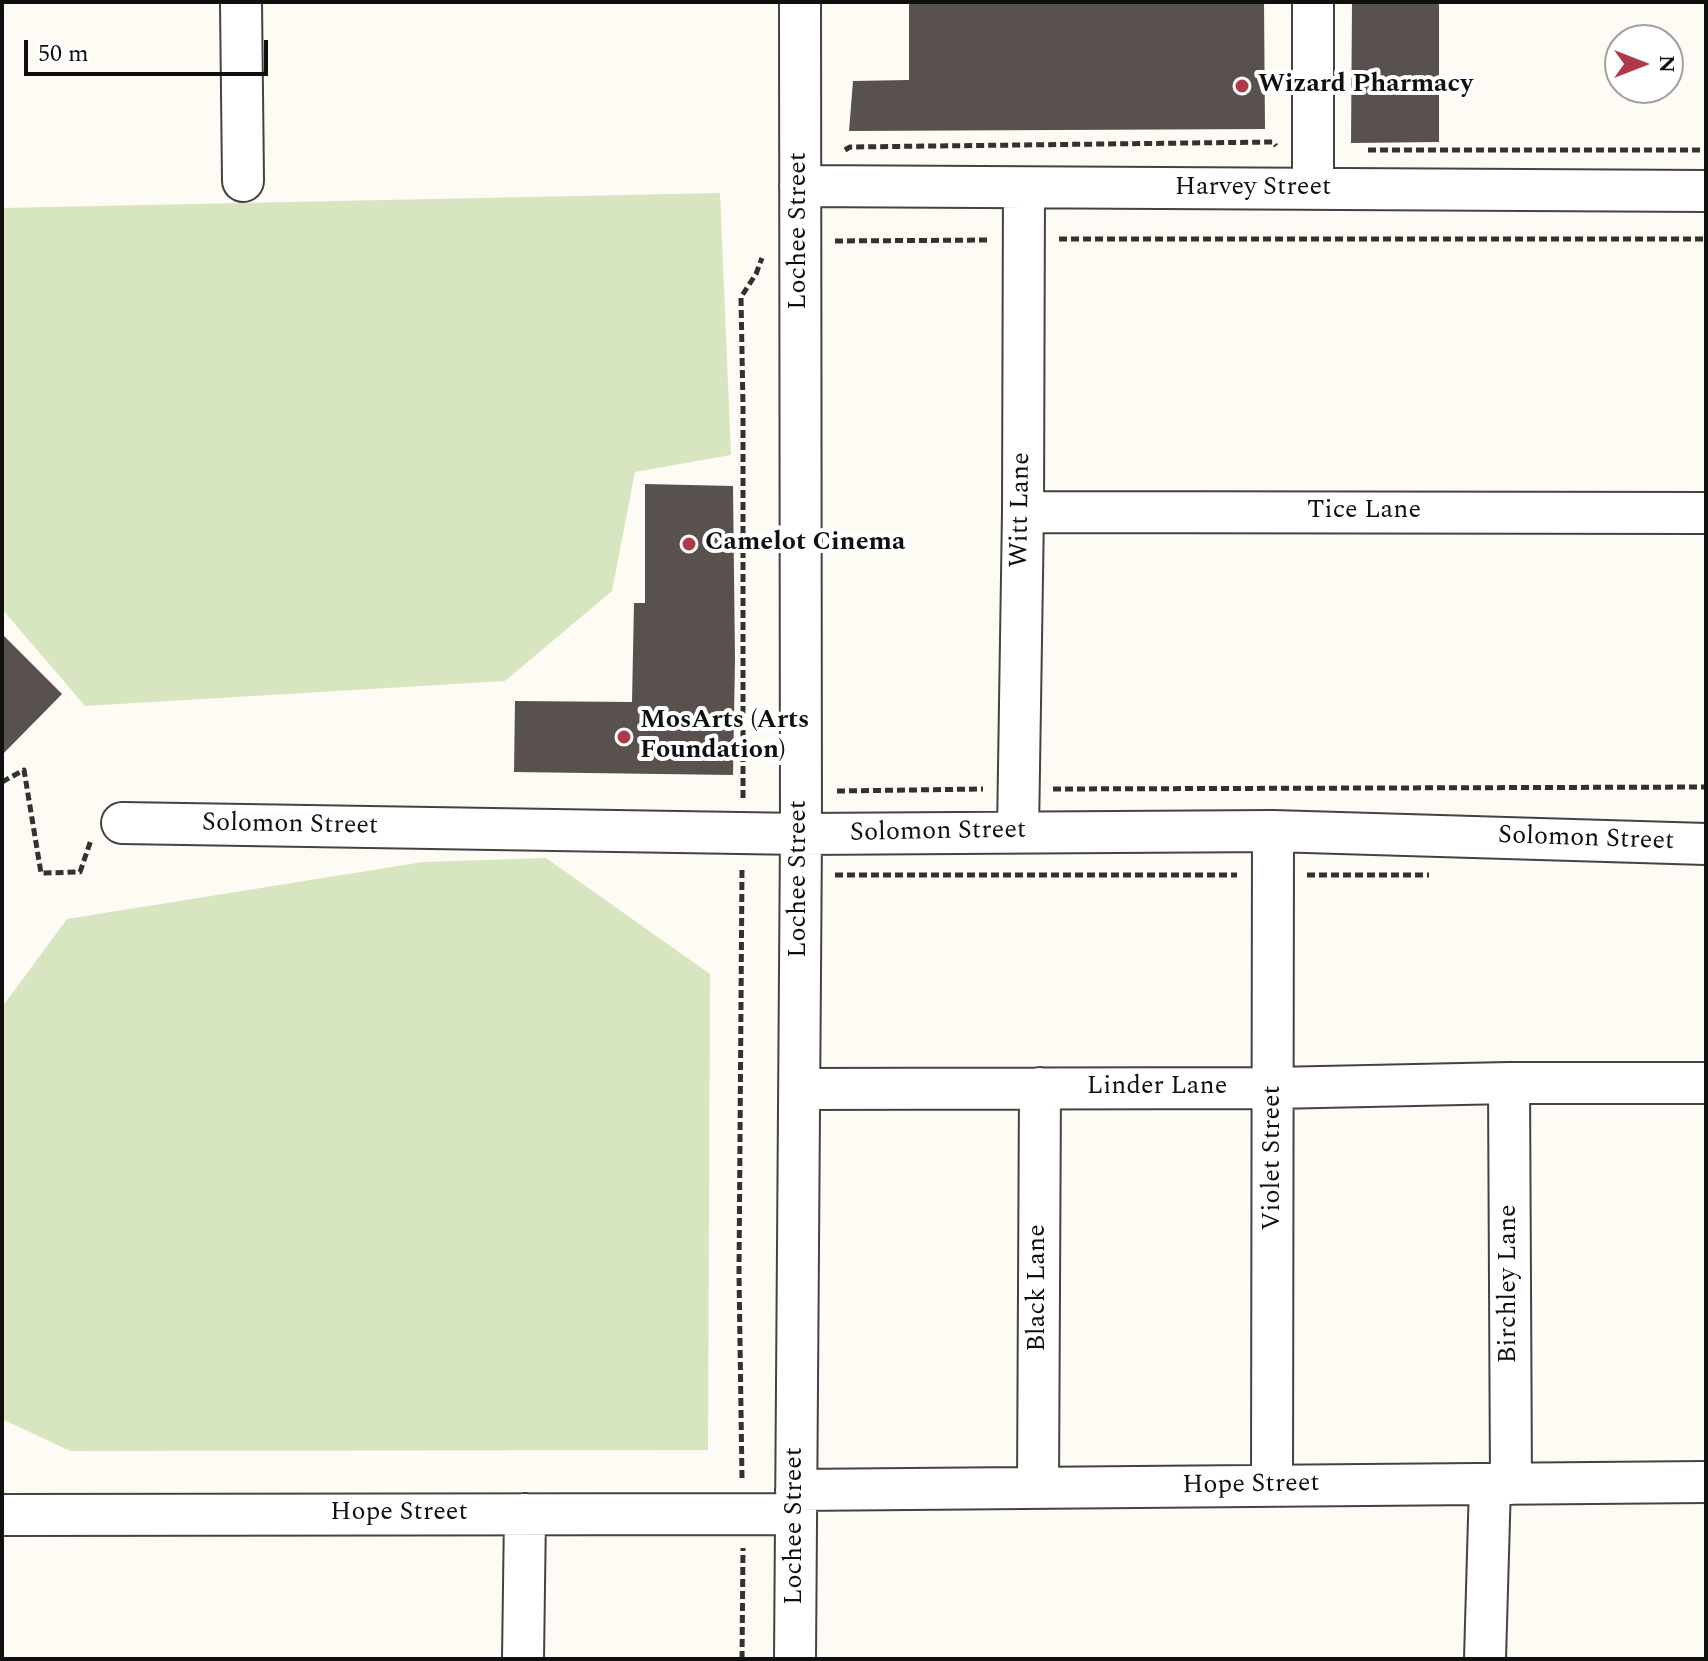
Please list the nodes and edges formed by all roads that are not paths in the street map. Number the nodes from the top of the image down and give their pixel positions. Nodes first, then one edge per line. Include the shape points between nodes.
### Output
1 (241, 2) edge
2 (800, 2) edge
3 (1313, 2) edge
4 (1313, 170) junction
5 (243, 181) dead end
6 (800, 186) junction
7 (1024, 188) junction
8 (1706, 191) edge
9 (1023, 512) junction
10 (1706, 513) edge
11 (122, 823) road end
12 (1273, 831) junction
13 (1018, 832) junction
14 (801, 834) junction
15 (1706, 844) edge
16 (1509, 1083) junction
17 (1706, 1083) edge
18 (1040, 1088) junction
19 (1274, 1088) junction
20 (799, 1089) junction
21 (1706, 1482) edge
22 (1501, 1484) junction
23 (1272, 1486) junction
24 (1038, 1488) junction
25 (796, 1502) junction
26 (525, 1514) junction
27 (2, 1515) edge
28 (523, 1659) edge
29 (795, 1659) edge
30 (1485, 1659) edge

1 - 5 street
2 - 6 street, Lochee Street
3 - 4 street
4 - 7 street, Harvey Street
4 - 8 street, Harvey Street
6 - 7 street, Harvey Street
6 - 14 street, Lochee Street
7 - 9 street, Witt Lane
9 - 10 street, Tice Lane
9 - 13 street, Witt Lane
11 - 14 street, Solomon Street
12 - 13 street, Solomon Street
12 - 15 street, Solomon Street
12 - 19 street, Violet Street
13 - 14 street, Solomon Street
14 - 20 street, Lochee Street
16 - 17 street, Linder Lane
16 - 19 street, Linder Lane
16 - 22 street, Birchley Lane
18 - 19 street, Linder Lane
18 - 20 street, Linder Lane
18 - 24 street, Black Lane
19 - 23 street, Violet Street
20 - 25 street, Lochee Street
21 - 22 street, Hope Street
22 - 23 street, Hope Street
22 - 30 street, Birchley Lane
23 - 24 street, Hope Street
24 - 25 street, Hope Street
25 - 26 street, Hope Street
25 - 29 street, Lochee Street
26 - 27 street, Hope Street
26 - 28 street

